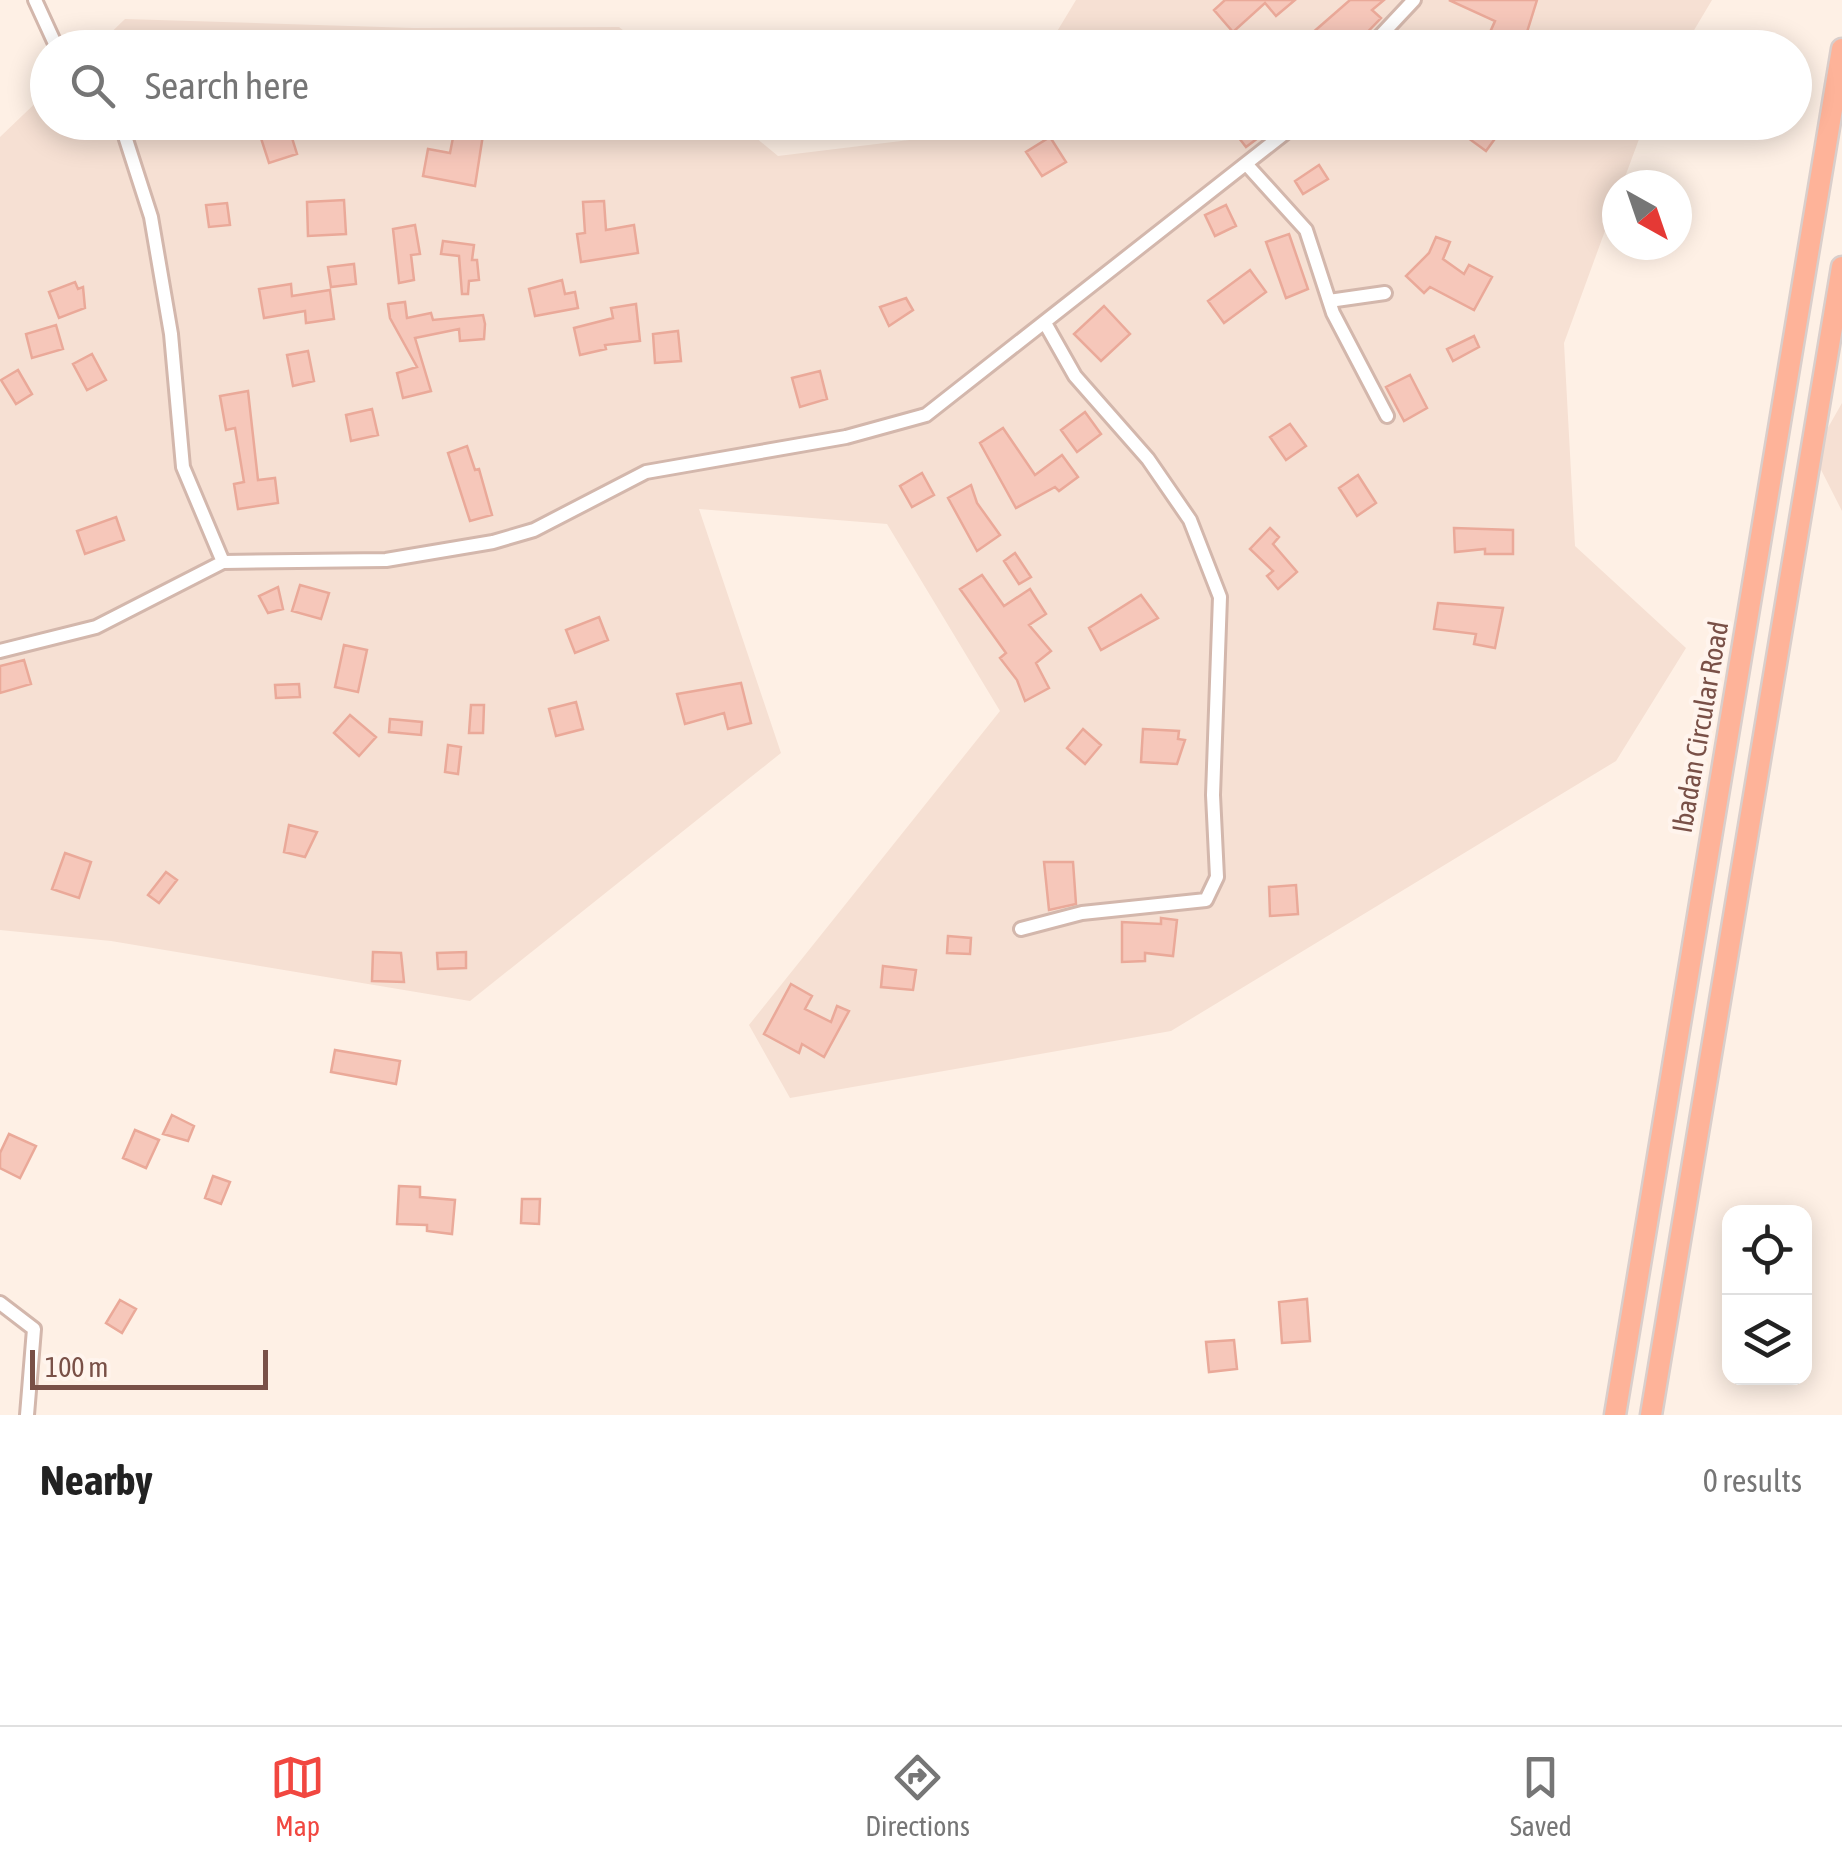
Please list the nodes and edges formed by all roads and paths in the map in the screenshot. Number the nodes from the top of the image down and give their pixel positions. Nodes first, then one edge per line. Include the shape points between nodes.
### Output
1 (35, 0) edge
2 (1414, 0) edge
3 (49, 30) edge
4 (1386, 30) edge
5 (1842, 49) edge
6 (125, 140) edge
7 (1279, 140) edge
8 (1248, 166) junction
9 (1842, 267) edge
10 (1385, 292) dead end
11 (1329, 302) junction
12 (1044, 323) junction
13 (1387, 416) dead end
14 (223, 562) junction
15 (0, 651) edge
16 (1021, 929) dead end
17 (0, 1303) edge
18 (28, 1415) edge
19 (1615, 1415) edge
20 (1651, 1415) edge

1 - 3 street
2 - 4 street
5 - 19 highway, Ibadan Circular Road
6 - 14 street via 151,217 183,467
7 - 8 street
8 - 11 street via 1306,230
8 - 12 street
9 - 20 highway
10 - 11 street
11 - 13 street
12 - 14 street via 926,415 846,437 646,472 534,530 386,560
12 - 16 street via 1076,376 1190,520 1220,597 1217,877 1206,900 1082,912
14 - 15 street via 96,627
17 - 18 street via 34,1330

